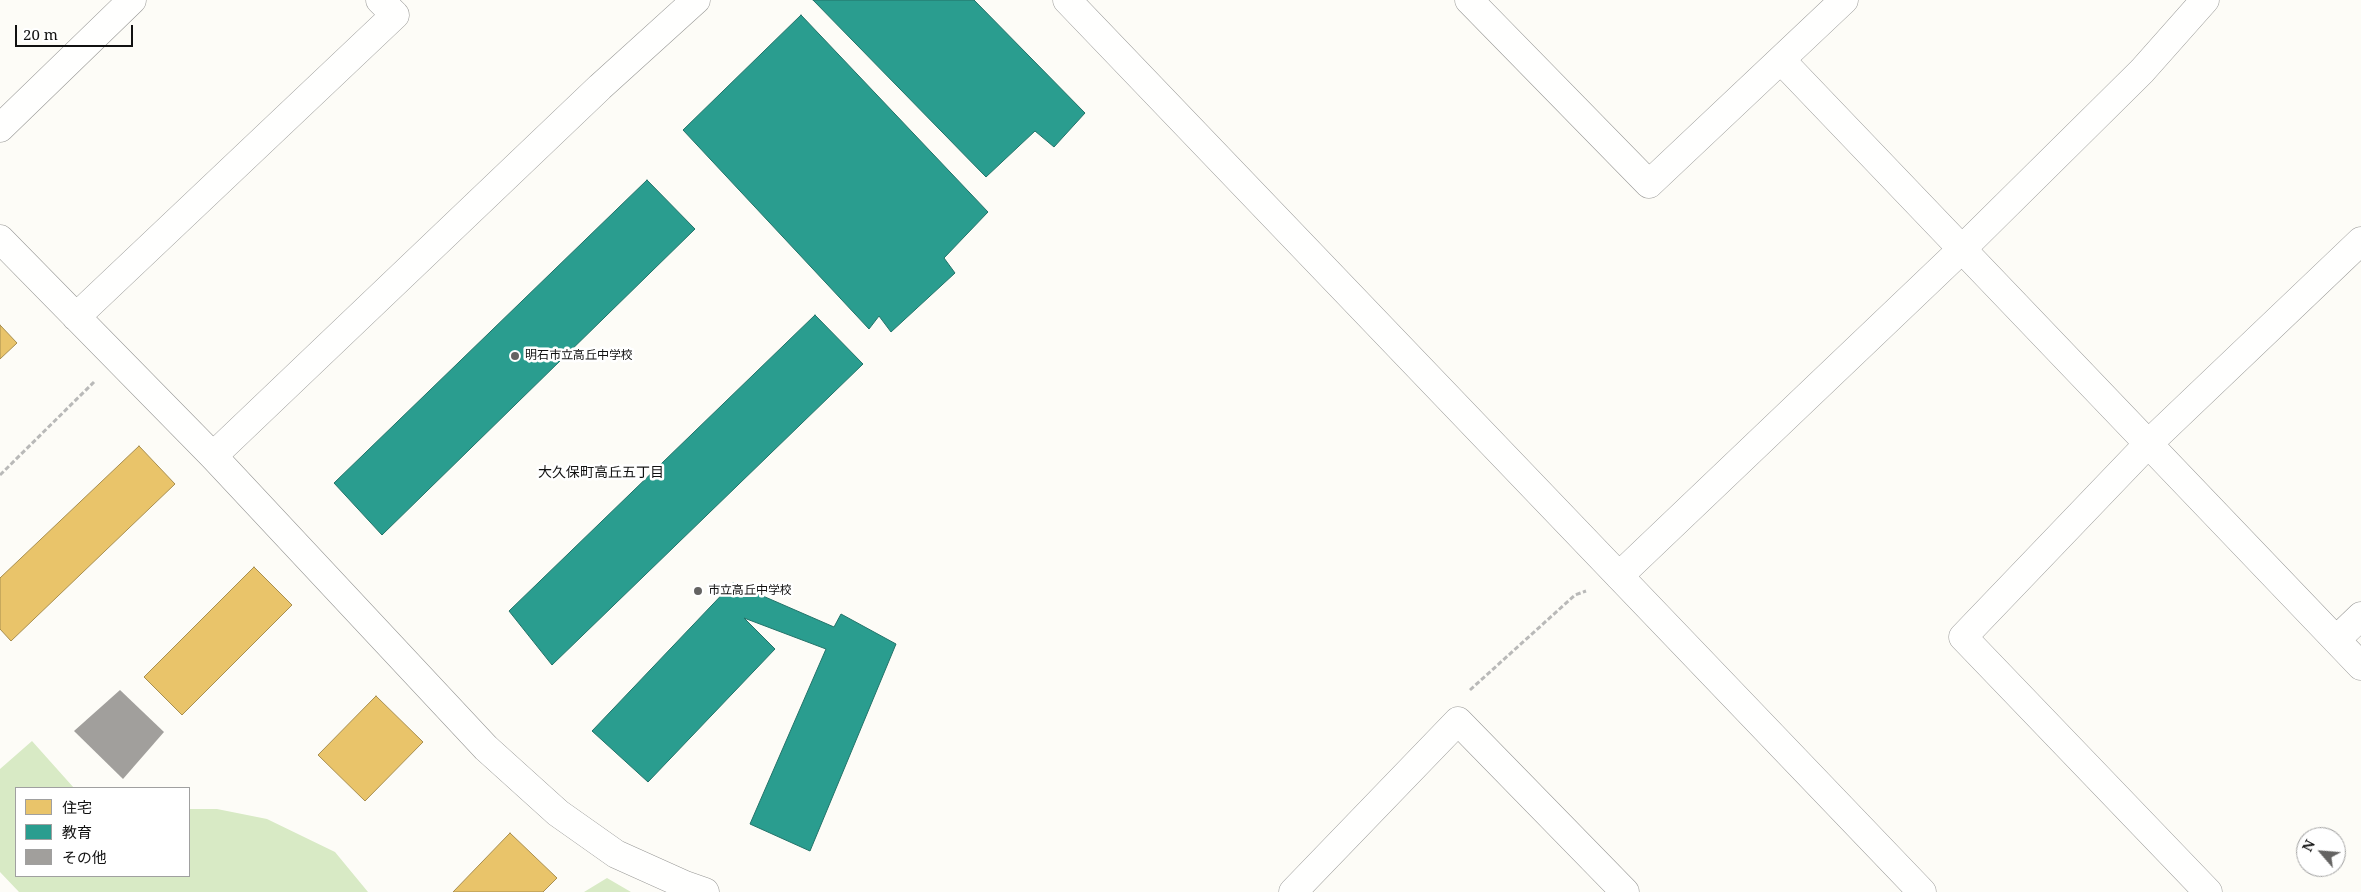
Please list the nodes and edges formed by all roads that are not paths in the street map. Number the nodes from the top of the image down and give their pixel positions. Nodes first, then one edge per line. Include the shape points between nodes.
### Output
1 (132, 0) edge
2 (380, 0) edge
3 (696, 0) edge
4 (1067, 0) edge
5 (1470, 0) edge
6 (1844, 0) edge
7 (2205, 0) edge
8 (1781, 60) junction
9 (0, 128) edge
10 (0, 239) edge
11 (2361, 241) edge
12 (1961, 250) junction
13 (76, 317) junction
14 (2148, 444) junction
15 (213, 456) junction
16 (1619, 576) junction
17 (2361, 616) edge
18 (2336, 640) junction
19 (2361, 666) edge
20 (705, 892) edge
21 (1292, 892) edge
22 (1625, 892) edge
23 (1922, 892) edge
24 (2208, 892) edge

1 - 9 street
2 - 13 street via 395,15
3 - 15 street via 600,87
4 - 16 street
5 - 8 street via 1649,184
6 - 8 street
7 - 12 street via 2142,71
8 - 12 street
10 - 13 street
11 - 14 street
12 - 14 street
12 - 16 street
13 - 15 street
14 - 18 street
14 - 24 street via 1964,637
15 - 20 street via 486,748 558,813 616,854 684,886
16 - 23 street
17 - 18 street
18 - 19 street
21 - 22 street via 1458,721

